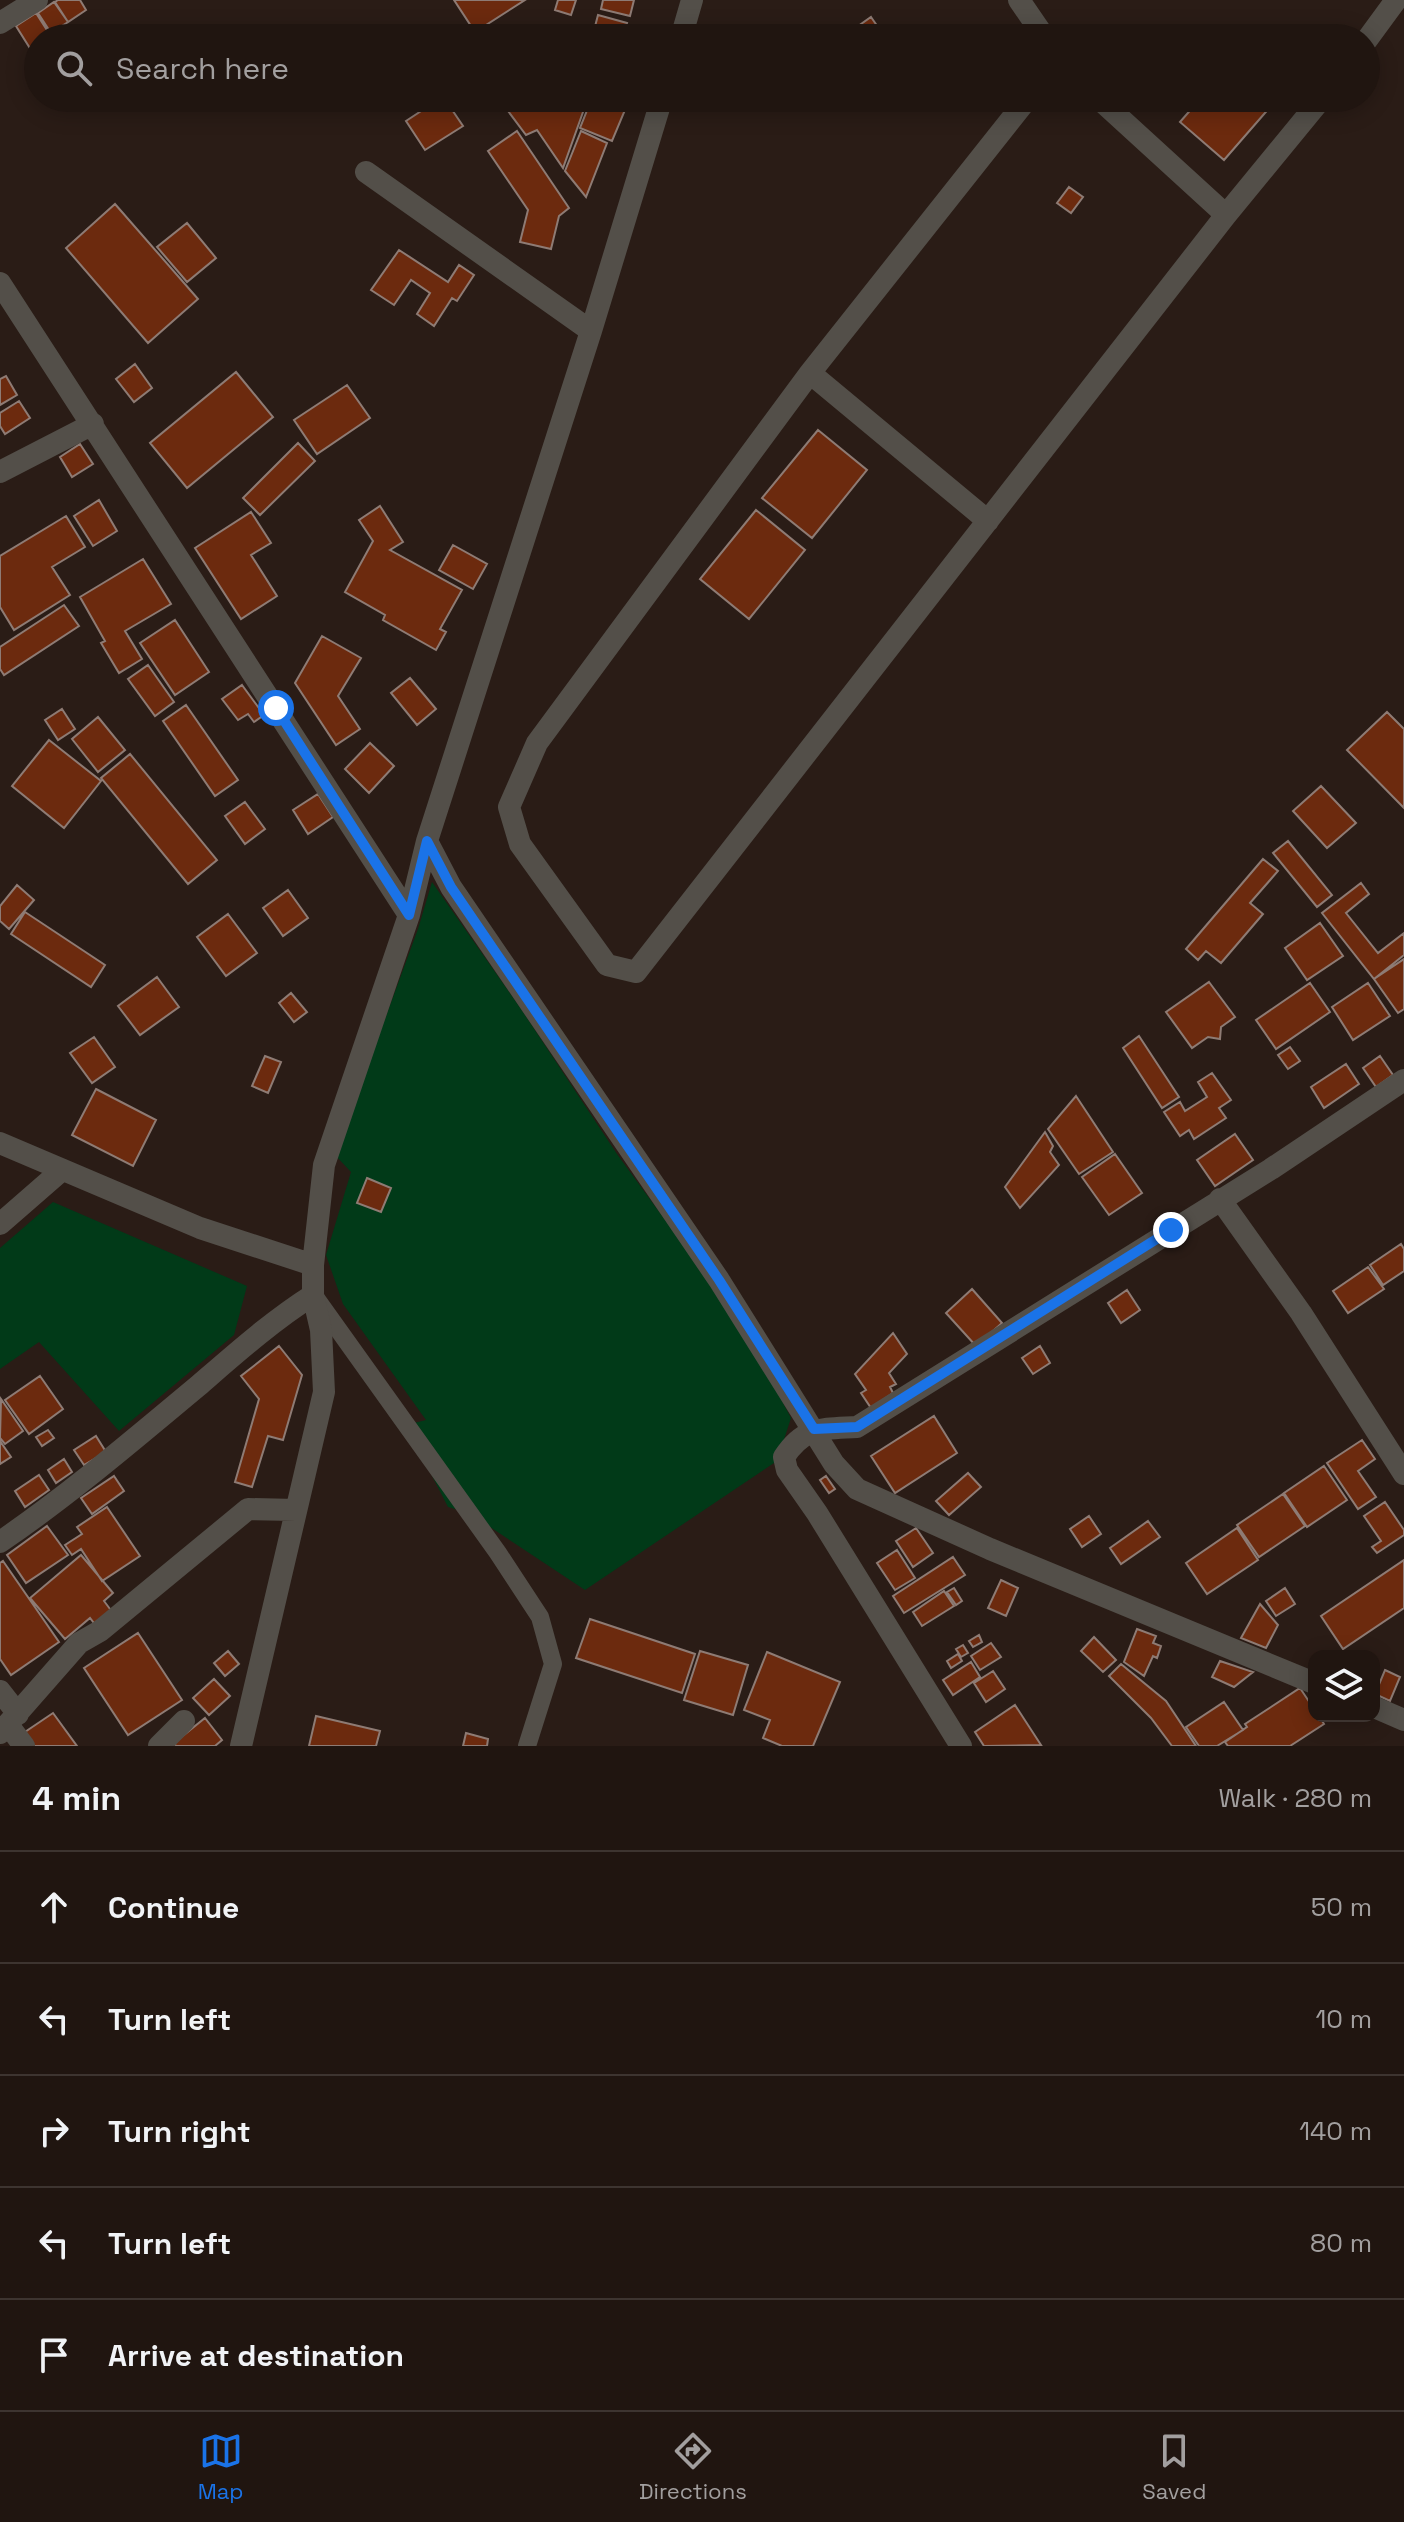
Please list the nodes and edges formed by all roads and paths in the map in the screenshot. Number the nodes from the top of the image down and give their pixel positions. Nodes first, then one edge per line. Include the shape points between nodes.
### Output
1 (37, 0) edge
2 (692, 0) edge
3 (1019, 0) edge
4 (1396, 0) edge
5 (0, 23) edge
6 (685, 24) edge
7 (1035, 24) edge
8 (1378, 24) edge
9 (658, 112) edge
10 (1017, 112) edge
11 (1113, 112) edge
12 (1311, 112) edge
13 (366, 172) dead end
14 (1226, 215) junction
15 (0, 283) edge
16 (591, 331) junction
17 (810, 373) junction
18 (93, 424) junction
19 (0, 472) edge
20 (988, 521) junction
21 (427, 841) junction
22 (409, 915) junction
23 (1404, 1080) edge
24 (0, 1143) edge
25 (62, 1170) junction
26 (1220, 1199) junction
27 (0, 1224) edge
28 (313, 1265) junction
29 (313, 1295) junction
30 (814, 1429) junction
31 (1404, 1474) edge
32 (296, 1510) junction
33 (0, 1542) edge
34 (1308, 1681) edge
35 (0, 1691) edge
36 (1380, 1710) edge
37 (1404, 1720) edge
38 (184, 1721) dead end
39 (9, 1724) edge
40 (24, 1746) edge
41 (159, 1746) edge
42 (241, 1746) edge
43 (527, 1746) edge
44 (961, 1746) edge

1 - 5 street
2 - 6 street
3 - 7 street
4 - 8 street
9 - 16 street
10 - 17 street
11 - 14 street
12 - 14 street
13 - 16 street
14 - 20 street
15 - 18 street
16 - 21 street
17 - 20 street
17 - 20 street via 537,743 509,807 520,844 607,965 636,972
18 - 19 street
18 - 22 street
21 - 22 street
21 - 30 street via 451,887
22 - 28 street via 324,1165
23 - 26 street
24 - 25 street
25 - 27 street
25 - 28 street via 200,1228
26 - 30 street via 857,1427
26 - 31 street
28 - 29 street
29 - 32 street via 321,1330 324,1392
29 - 33 street
29 - 43 lane via 540,1617 553,1664
30 - 34 street via 834,1464 857,1489
30 - 44 street via 784,1457 787,1470
32 - 39 street via 248,1509 79,1643
32 - 42 street
35 - 39 street
36 - 37 street
38 - 41 street
39 - 40 street

